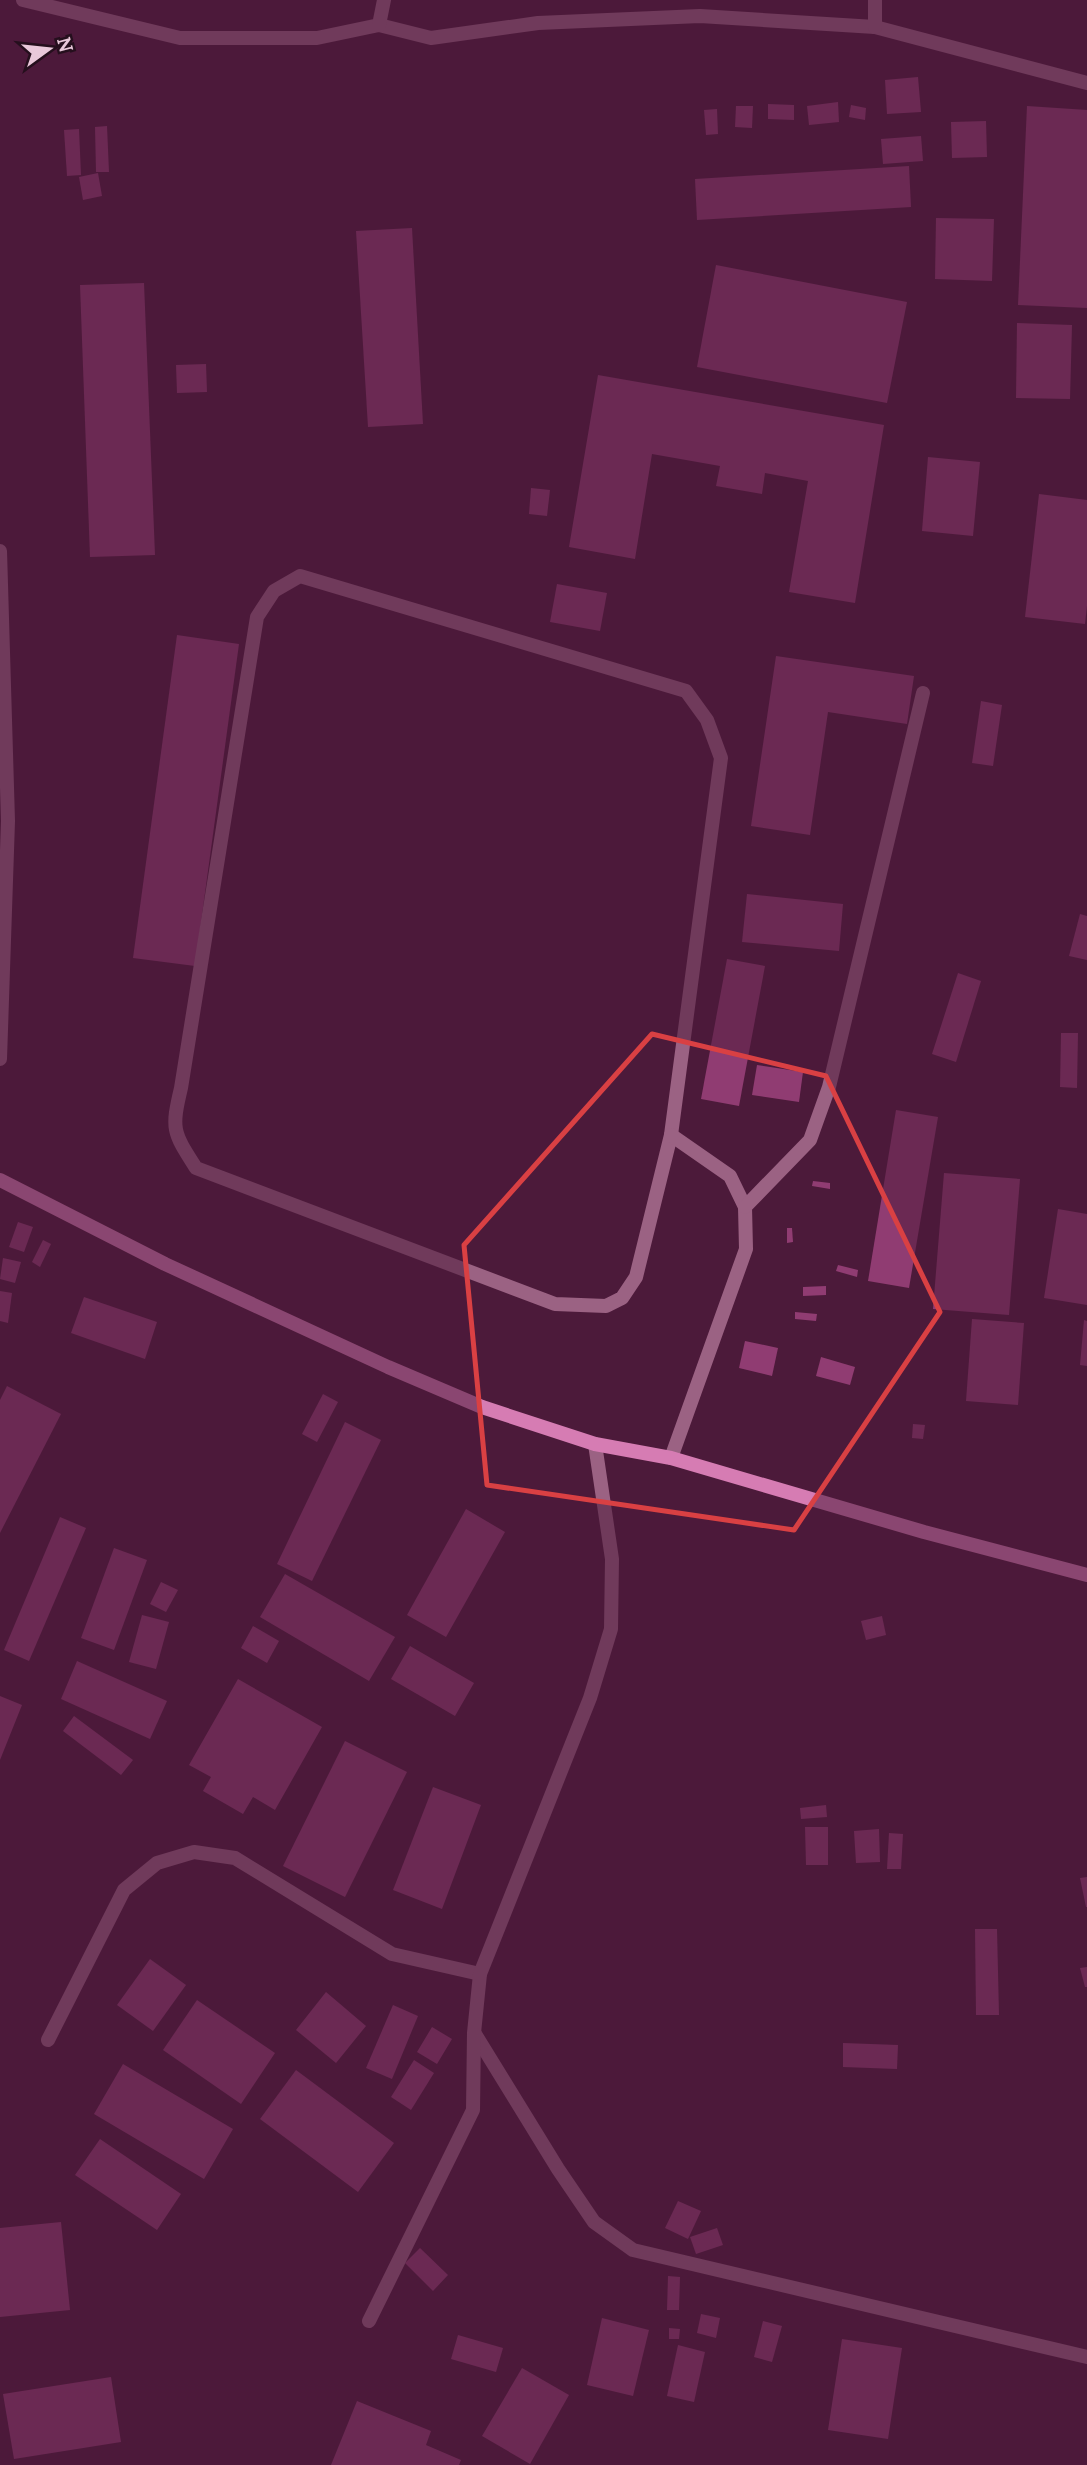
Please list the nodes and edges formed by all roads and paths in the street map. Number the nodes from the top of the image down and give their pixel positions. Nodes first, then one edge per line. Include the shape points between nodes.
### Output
1 (23, 0) edge
2 (384, 0) edge
3 (875, 0) edge
4 (379, 25) junction
5 (875, 27) junction
6 (1087, 83) edge
7 (0, 551) edge
8 (923, 693) dead end
9 (0, 1059) edge
10 (670, 1135) junction
11 (0, 1180) edge
12 (745, 1207) junction
13 (596, 1444) junction
14 (671, 1458) junction
15 (1087, 1575) edge
16 (480, 1974) junction
17 (474, 2032) junction
18 (48, 2040) dead end
19 (369, 2321) dead end
20 (1087, 2357) edge

1 - 4 street via 180,38 317,38
2 - 4 street
3 - 5 street
4 - 5 street via 431,38 538,23 701,16
5 - 6 street
7 - 9 street via 8,821
8 - 12 street via 830,1087 810,1140
10 - 10 street via 721,758 707,720 686,691 300,576 274,591 257,617 175,1114 176,1137 196,1168 555,1304 606,1307 622,1298 636,1277
10 - 12 street via 730,1176
11 - 13 street via 165,1264 388,1367 482,1407
12 - 14 street via 746,1249
13 - 14 street
13 - 16 street via 612,1559 611,1629 590,1698
14 - 15 street
16 - 17 street
16 - 18 street via 392,1954 235,1858 194,1852 158,1863 124,1890
17 - 19 street via 473,2110
17 - 20 street via 594,2222 633,2250

